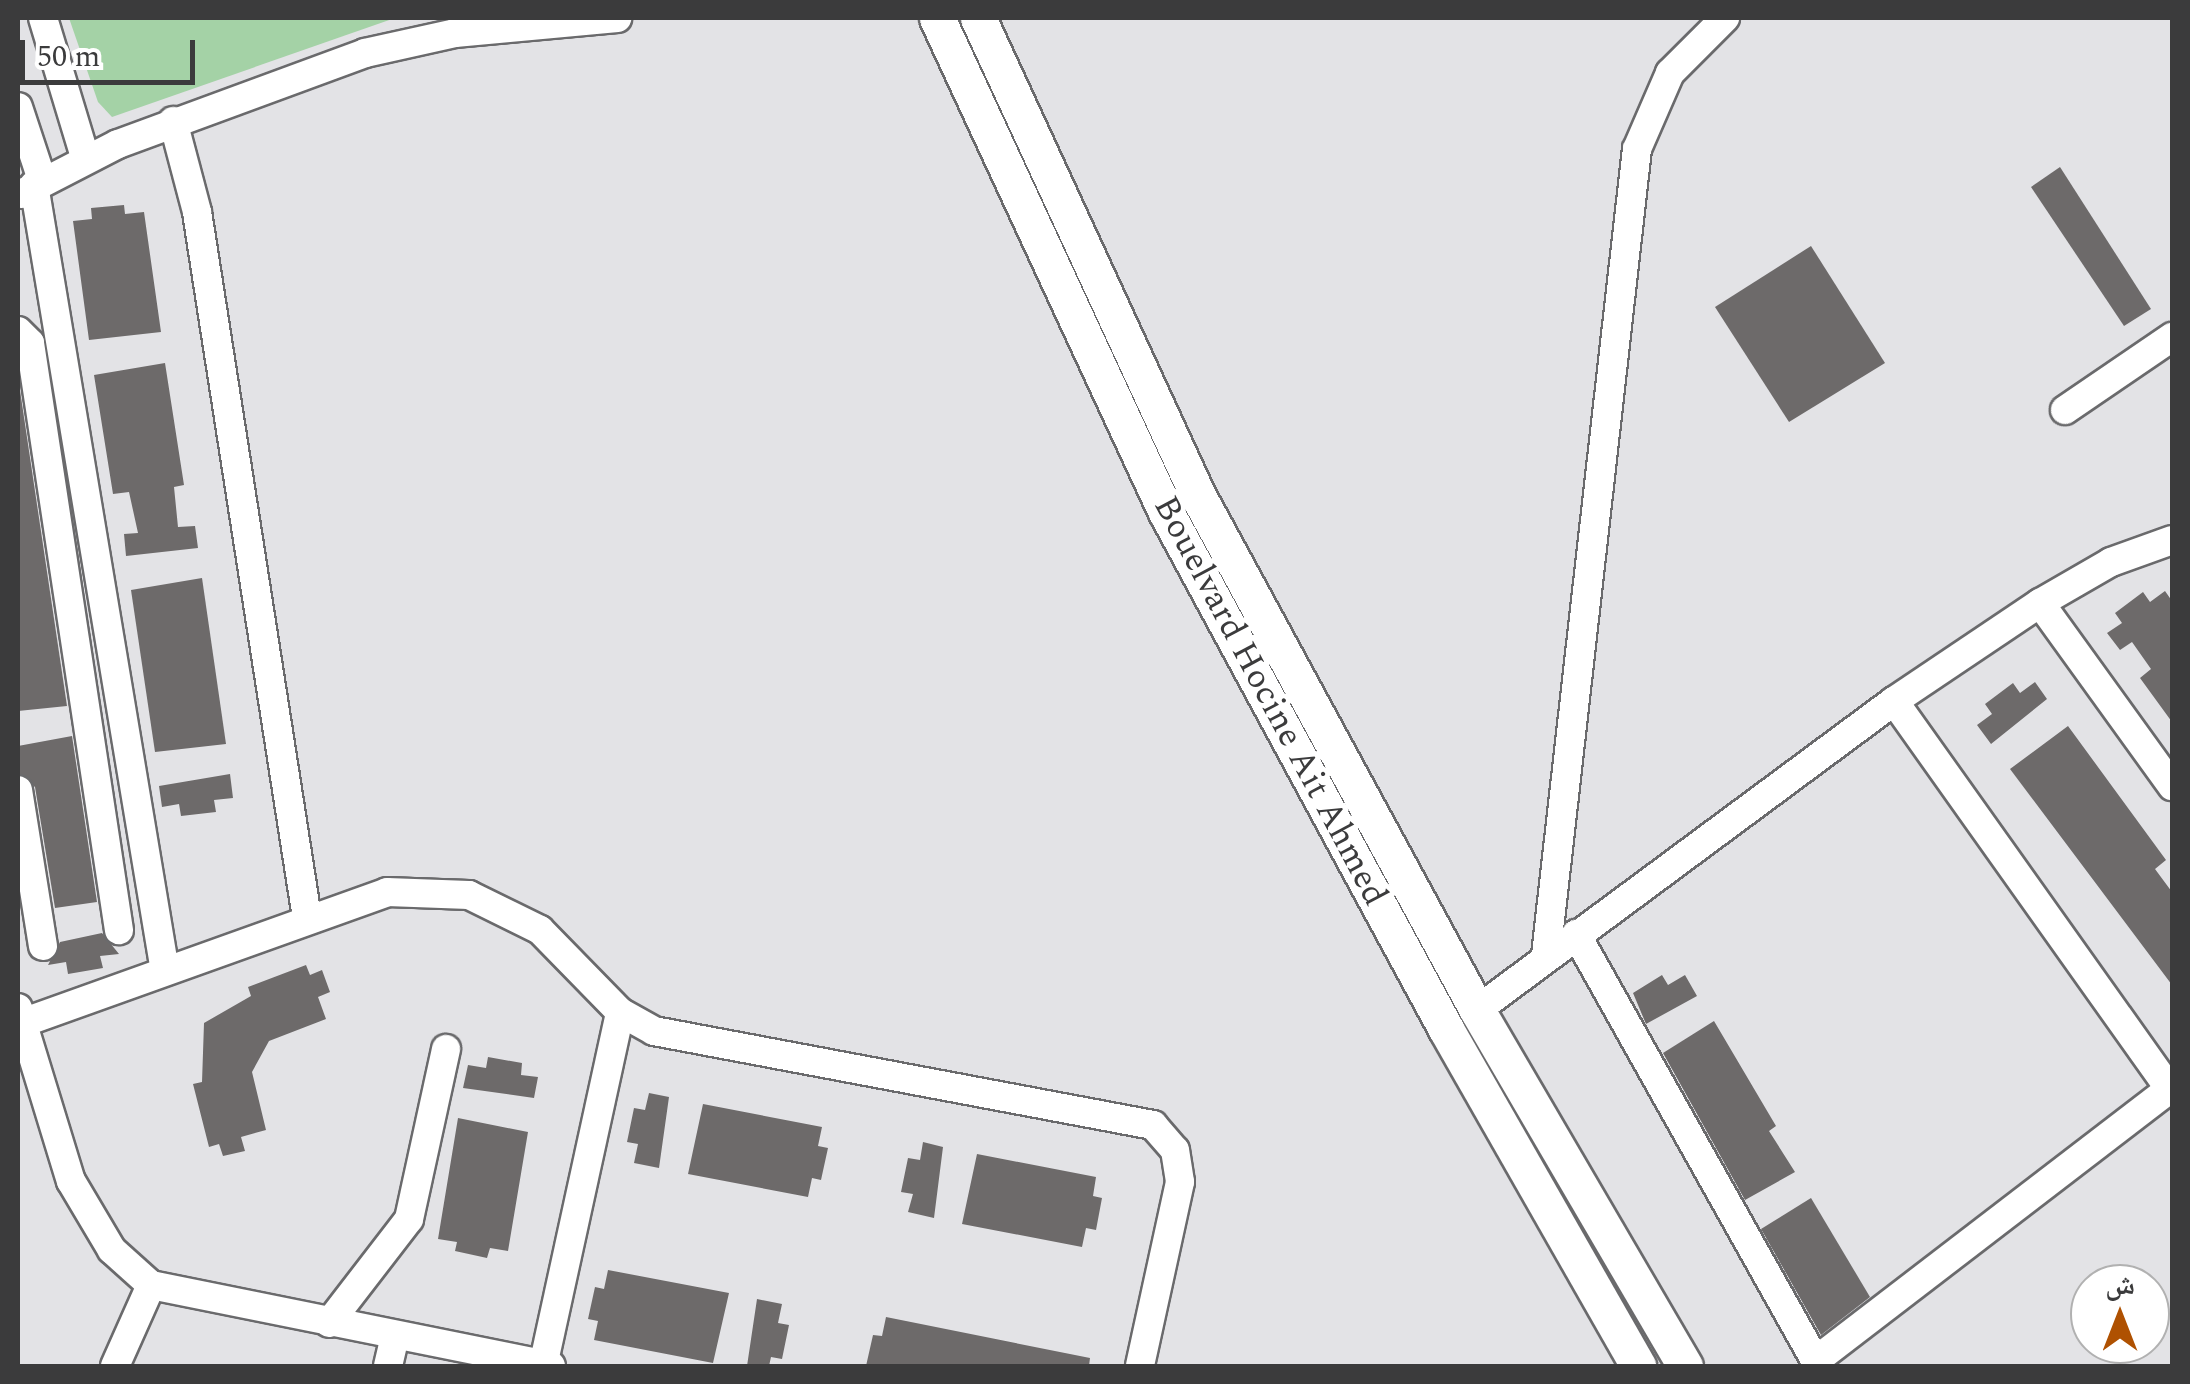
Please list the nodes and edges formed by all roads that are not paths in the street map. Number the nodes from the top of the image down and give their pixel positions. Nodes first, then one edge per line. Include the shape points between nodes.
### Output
1 (43, 18) edge
2 (618, 18) edge
3 (937, 18) edge
4 (978, 18) edge
5 (1725, 18) edge
6 (18, 107) edge
7 (173, 121) junction
8 (86, 157) junction
9 (31, 187) edge
10 (18, 331) edge
11 (2172, 337) edge
12 (2065, 410) dead end
13 (2172, 540) edge
14 (2040, 602) junction
15 (1894, 701) junction
16 (2172, 786) edge
17 (18, 790) edge
18 (307, 918) junction
19 (119, 930) dead end
20 (1576, 934) junction
21 (43, 946) dead end
22 (1546, 954) junction
23 (165, 971) junction
24 (1476, 1010) junction
25 (620, 1012) junction
26 (20, 1014) edge
27 (446, 1050) dead end
28 (2171, 1088) edge
29 (152, 1285) junction
30 (329, 1323) junction
31 (395, 1336) junction
32 (489, 1361) edge
33 (1816, 1364) edge
34 (116, 1366) edge
35 (388, 1366) edge
36 (546, 1366) edge
37 (1140, 1366) edge
38 (1638, 1366) edge
39 (1686, 1366) edge

1 - 8 street
2 - 7 street via 395,44
3 - 38 main road, Bouelvard Hocine Ait Ahmed via 1166,512 1446,1029
4 - 24 main road via 1197,494
5 - 22 street via 1670,73 1637,149
6 - 9 street
7 - 8 street
7 - 18 street via 196,212
8 - 9 street
9 - 23 street
10 - 19 street via 30,343
11 - 12 street
13 - 14 street via 2111,562
14 - 15 street
14 - 16 street
15 - 20 street
15 - 28 street
17 - 21 street
18 - 23 street
18 - 25 street via 387,892 469,896 540,930
20 - 22 street
20 - 33 street
22 - 24 street
23 - 26 street
24 - 39 main road
25 - 36 street
25 - 37 street via 670,1035 1153,1124 1176,1150 1180,1182
26 - 29 street via 55,1142 77,1193 112,1250
27 - 30 street via 409,1219
28 - 33 street
29 - 30 street
29 - 34 street
30 - 31 street
31 - 32 street
31 - 35 street
32 - 36 street

